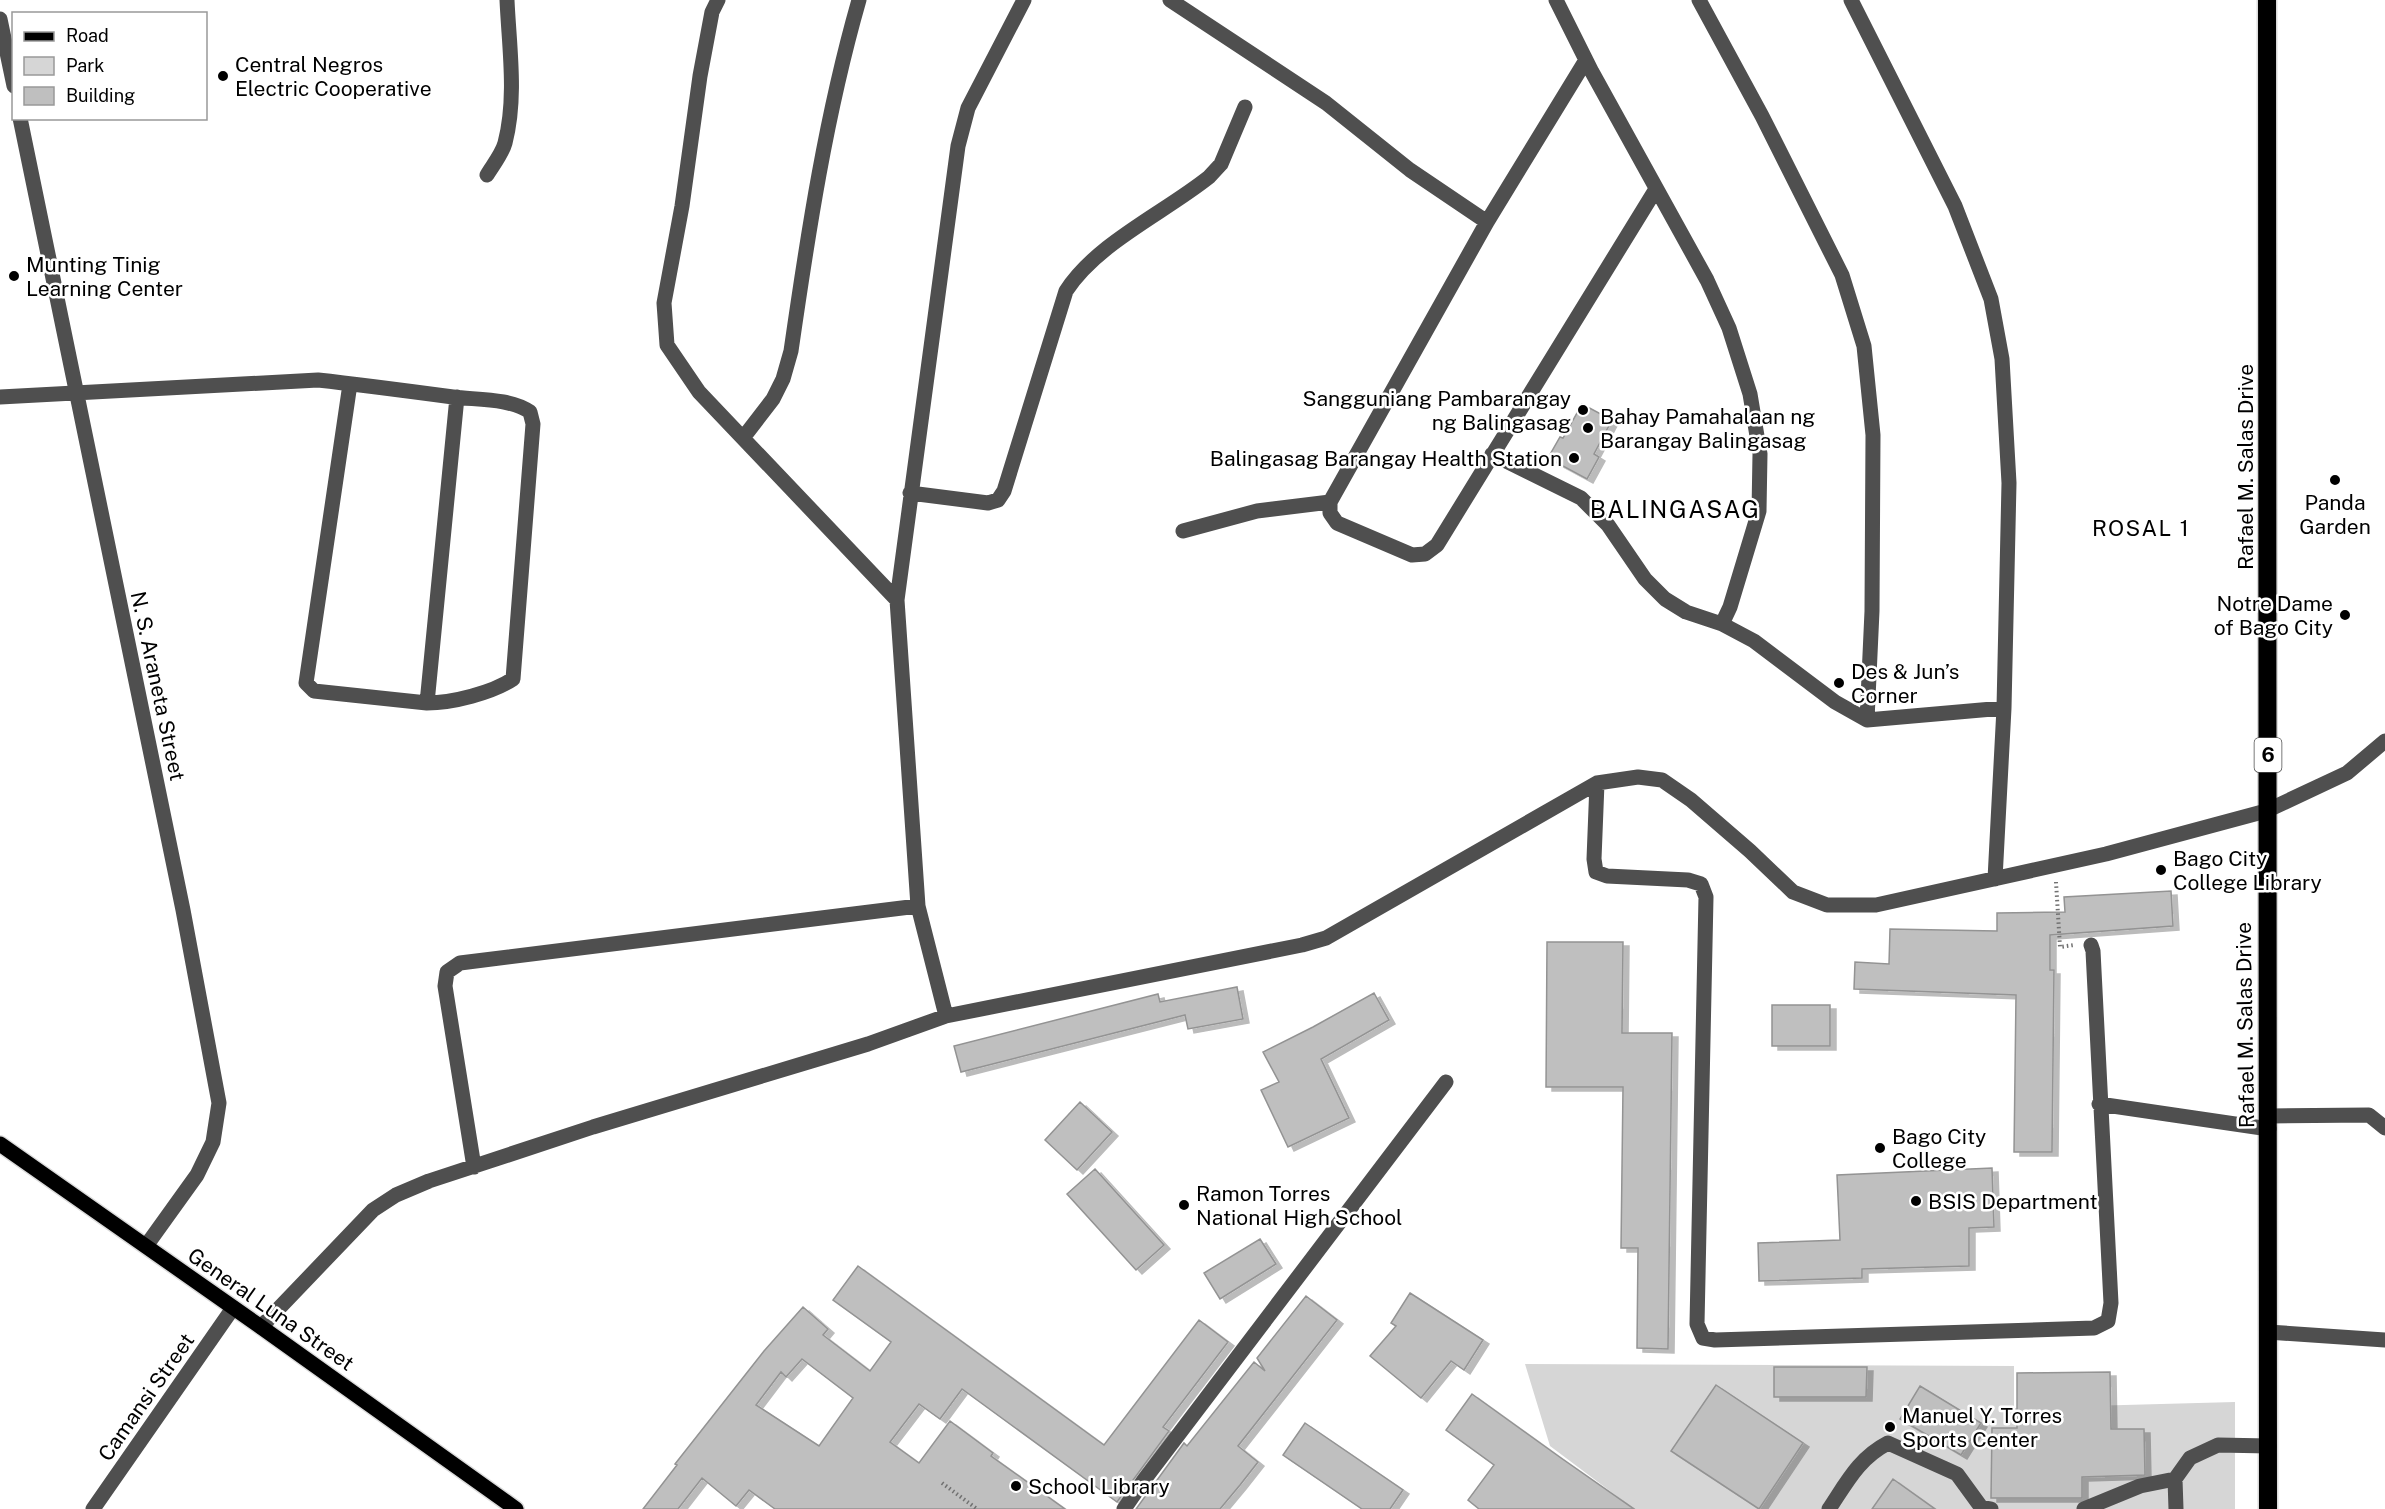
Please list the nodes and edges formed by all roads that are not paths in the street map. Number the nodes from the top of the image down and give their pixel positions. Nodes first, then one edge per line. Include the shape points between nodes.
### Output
1 (507, 0) edge
2 (718, 0) edge
3 (859, 0) edge
4 (1024, 0) edge
5 (1170, 0) edge
6 (1556, 0) edge
7 (1699, 0) edge
8 (1851, 0) edge
9 (2267, 0) edge
10 (0, 19) edge
11 (1586, 60) junction
12 (12, 76) edge
13 (1245, 107) dead end
14 (20, 120) edge
15 (487, 175) dead end
16 (1656, 189) junction
17 (1486, 222) junction
18 (350, 384) junction
19 (75, 394) junction
20 (0, 397) edge
21 (458, 397) junction
22 (742, 438) junction
23 (1492, 454) junction
24 (910, 493) junction
25 (1330, 502) junction
26 (1183, 531) dead end
27 (897, 600) junction
28 (1722, 624) junction
29 (427, 703) junction
30 (2004, 708) junction
31 (1867, 720) junction
32 (2385, 741) edge
33 (1597, 783) junction
34 (2266, 811) junction
35 (1995, 879) junction
36 (918, 906) junction
37 (2091, 945) road end
38 (946, 1016) junction
39 (1446, 1082) dead end
40 (2099, 1104) junction
41 (2269, 1122) junction
42 (2385, 1128) edge
43 (0, 1144) edge
44 (474, 1167) junction
45 (146, 1246) junction
46 (232, 1308) junction
47 (261, 1327) junction
48 (2268, 1332) junction
49 (2385, 1340) edge
50 (2269, 1446) junction
51 (2175, 1479) junction
52 (93, 1509) edge
53 (516, 1509) edge
54 (1124, 1509) edge
55 (1829, 1509) edge
56 (1991, 1509) edge
57 (2084, 1509) edge
58 (2176, 1509) edge
59 (2268, 1509) edge

1 - 15 street via 509,119 505,145
2 - 22 street via 704,54 664,303 667,345 699,392
3 - 22 street via 825,139 791,351 773,399
4 - 24 street via 968,108 958,146
5 - 17 street via 1326,103 1410,170
6 - 11 street
7 - 31 street via 1842,275 1864,346 1872,435 1872,611
8 - 30 street via 1955,206 1991,299 2002,359 2009,483
9 - 34 highway, Rafael M. Salas Drive / 6
10 - 12 street
11 - 16 street
11 - 17 street
13 - 24 street via 1221,164 1209,177 1102,252 1078,272 1066,291 998,500 988,503
14 - 19 street, N. S. Araneta Street
16 - 23 street
16 - 28 street via 1707,280 1728,328 1750,394 1760,454 1759,511
17 - 25 street
18 - 19 street via 298,380
18 - 21 street
18 - 29 street via 306,683 314,691
19 - 20 street
19 - 45 street, N. S. Araneta Street via 183,910 219,1103 213,1142 197,1176
21 - 29 street
21 - 29 street via 520,405 530,412 533,424 515,670 513,679 502,686 442,703
22 - 27 street
23 - 25 street via 1437,545 1425,554 1412,555 1338,523 1330,513
23 - 28 street via 1581,498 1608,525 1645,579 1665,599 1686,612
24 - 27 street
25 - 26 street via 1268,509
27 - 36 street
28 - 31 street via 1754,641 1835,702
30 - 31 street
30 - 35 street
32 - 34 street via 2347,773
33 - 35 street via 1638,777 1662,780 1691,800 1793,892 1827,905 1876,905
33 - 38 street via 1326,938
33 - 40 street via 1596,872 1607,876 1688,880 1701,884 1706,897 1697,1324 1703,1338 2094,1328 2108,1321 2111,1303
34 - 35 street
34 - 41 highway, Rafael M. Salas Drive / 6
36 - 38 street
36 - 44 street via 460,963 447,972 445,986
37 - 40 street
38 - 44 street
39 - 54 street
40 - 41 street
41 - 42 street via 2369,1115
41 - 48 highway, Rafael M. Salas Drive / 6
43 - 45 main road, General Luna Street
44 - 47 street via 407,1190 373,1210
45 - 46 main road, General Luna Street
46 - 47 main road, General Luna Street
46 - 52 street, Camansi Street
47 - 53 main road, General Luna Street
48 - 49 street
48 - 50 highway, Rafael M. Salas Drive / 6
50 - 51 street via 2218,1445 2190,1458
50 - 59 highway, Rafael M. Salas Drive / 6
51 - 57 street via 2140,1486
51 - 58 street
55 - 56 street via 1862,1460 1888,1443 1957,1474 1981,1507

